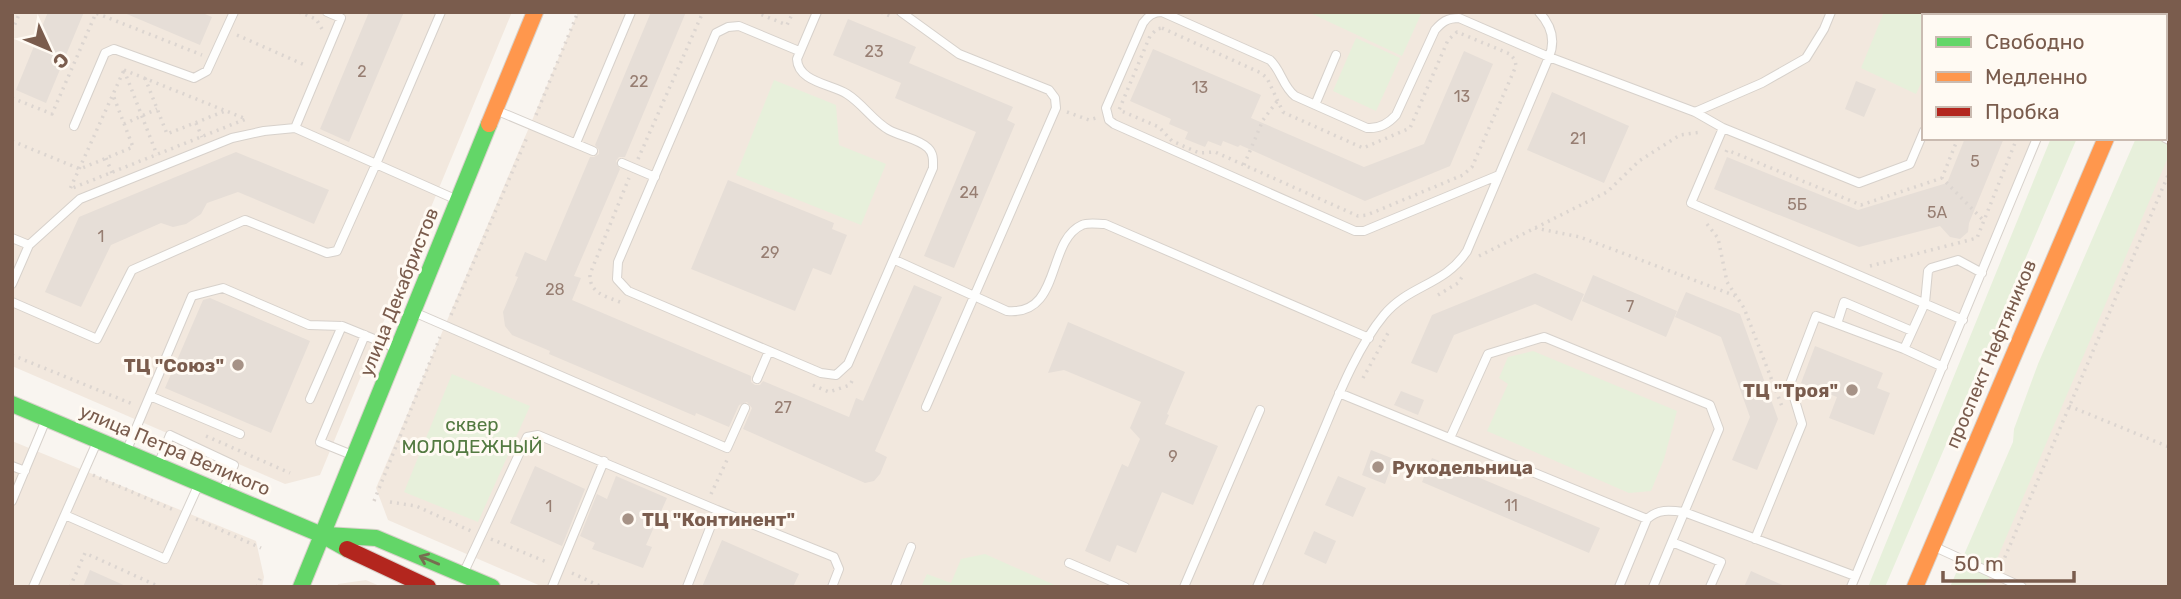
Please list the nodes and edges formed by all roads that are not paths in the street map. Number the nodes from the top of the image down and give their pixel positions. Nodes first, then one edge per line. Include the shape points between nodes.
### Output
1 (234, 12) edge
2 (327, 12) edge
3 (441, 12) edge
4 (535, 12) edge
5 (631, 12) edge
6 (817, 12) edge
7 (1539, 12) edge
8 (1831, 12) edge
9 (899, 16) edge
10 (799, 51) junction
11 (1336, 55) dead end
12 (1549, 57) junction
13 (1315, 105) junction
14 (495, 110) junction
15 (1695, 111) junction
16 (74, 126) dead end
17 (295, 128) junction
18 (1723, 128) junction
19 (1922, 136) edge
20 (2036, 140) edge
21 (2105, 140) edge
22 (576, 144) junction
23 (593, 150) dead end
24 (622, 163) dead end
25 (376, 164) junction
26 (1499, 175) junction
27 (655, 177) junction
28 (458, 201) junction
29 (12, 238) edge
30 (29, 245) junction
31 (895, 260) junction
32 (1982, 273) junction
33 (12, 284) edge
34 (975, 294) junction
35 (12, 302) edge
36 (1924, 303) junction
37 (413, 312) junction
38 (1963, 320) junction
39 (1837, 324) junction
40 (342, 326) junction
41 (1912, 331) junction
42 (365, 335) junction
43 (1368, 338) junction
44 (398, 349) junction
45 (1904, 349) junction
46 (769, 351) junction
47 (1943, 367) junction
48 (757, 379) dead end
49 (1339, 393) junction
50 (150, 396) junction
51 (310, 399) dead end
52 (12, 404) edge
53 (926, 407) dead end
54 (745, 408) dead end
55 (1260, 410) dead end
56 (47, 419) junction
57 (240, 435) dead end
58 (1450, 438) junction
59 (98, 441) junction
60 (126, 452) junction
61 (355, 457) junction
62 (604, 461) junction
63 (12, 466) edge
64 (157, 466) junction
65 (25, 471) junction
66 (200, 483) junction
67 (222, 493) junction
68 (12, 501) edge
69 (717, 510) junction
70 (1684, 512) junction
71 (65, 514) junction
72 (1647, 519) junction
73 (322, 535) junction
74 (1755, 539) junction
75 (1672, 541) junction
76 (1932, 546) junction
77 (911, 547) dead end
78 (1069, 563) dead end
79 (463, 575) junction
80 (1855, 576) junction
81 (33, 587) edge
82 (302, 587) edge
83 (428, 587) edge
84 (492, 587) edge
85 (552, 587) edge
86 (687, 587) edge
87 (832, 587) edge
88 (895, 587) edge
89 (1125, 587) edge
90 (1184, 587) edge
91 (1257, 587) edge
92 (1619, 587) edge
93 (1653, 587) edge
94 (1710, 587) edge
95 (1851, 587) edge
96 (1915, 587) edge
97 (2022, 587) edge

1 - 16 lane via 207,71 194,78 114,49 105,53
2 - 17 lane via 341,18
3 - 25 lane
4 - 14 main road, улица Декабристов
5 - 22 lane
6 - 10 lane
7 - 12 lane via 1553,41
8 - 15 lane via 1806,58 1762,83
9 - 34 lane via 959,54 1049,90 1055,98 1056,108
10 - 27 lane via 739,26 716,33
10 - 31 lane via 797,66 807,76 848,94 880,125 927,146 933,156 933,168
11 - 13 lane
12 - 13 lane via 1459,18 1449,18 1435,30 1390,122 1367,128
12 - 15 lane
12 - 26 lane
13 - 26 lane via 1290,92 1270,60 1156,12 1143,23 1106,108 1114,124 1354,231 1364,231
14 - 22 lane
14 - 28 main road, улица Декабристов
15 - 18 lane
17 - 25 lane
17 - 30 lane via 232,138 80,199
18 - 19 lane via 1859,183 1910,164
18 - 36 lane via 1692,203
20 - 32 lane
21 - 76 main road, проспект Нефтяников
22 - 23 lane
24 - 27 lane
25 - 28 lane
25 - 35 lane via 337,251 327,253 245,220 132,270 97,339
26 - 43 lane via 1458,264 1407,294
27 - 46 lane via 618,262 617,279 628,291
28 - 37 main road, улица Декабристов
29 - 30 lane
30 - 33 lane
31 - 34 lane
31 - 46 lane via 848,364 836,375
32 - 36 lane via 1958,260 1931,268
32 - 38 lane
34 - 43 lane via 1007,311 1021,312 1038,303 1069,235 1083,224 1105,224
34 - 53 lane
36 - 38 lane
36 - 41 lane
37 - 44 main road, улица Декабристов
37 - 54 lane via 727,448
38 - 47 lane
39 - 41 lane via 1844,302
39 - 45 lane
39 - 74 lane via 1816,316 1790,384 1802,424
40 - 42 lane
40 - 50 lane via 309,326 223,288 192,296
40 - 51 lane
41 - 45 lane
42 - 44 lane
42 - 61 lane via 320,442
43 - 49 lane
44 - 61 main road, улица Декабристов
45 - 47 lane
46 - 48 lane
47 - 80 lane
49 - 58 lane
49 - 91 lane
50 - 57 lane
50 - 60 lane
52 - 56 main road, улица Петра Великого
55 - 90 lane
56 - 59 main road, улица Петра Великого
56 - 65 lane
58 - 70 lane via 1488,354 1544,337 1710,405 1719,429
58 - 72 lane
59 - 60 main road, улица Петра Великого
59 - 71 lane
60 - 64 main road, улица Петра Великого
61 - 73 main road, улица Декабристов
62 - 69 lane
62 - 79 lane via 538,435 527,438
62 - 85 lane
63 - 65 lane
64 - 66 main road, улица Петра Великого
64 - 67 lane via 170,435 234,465
65 - 68 lane
66 - 67 main road, улица Петра Великого
66 - 71 lane via 165,559
67 - 73 main road, улица Петра Великого
69 - 86 lane
69 - 87 lane via 834,557 839,569
70 - 72 lane via 1654,512
70 - 74 lane
70 - 75 lane
71 - 81 lane
72 - 92 lane
79 -> 73 main road via 376,538
73 - 82 main road, улица Декабристов
73 - 83 main road
74 - 80 lane
75 - 93 lane
75 - 94 lane via 1721,562
76 - 96 main road, проспект Нефтяников
76 - 97 lane
77 - 88 lane
78 - 89 lane
79 - 84 main road
80 - 95 lane

